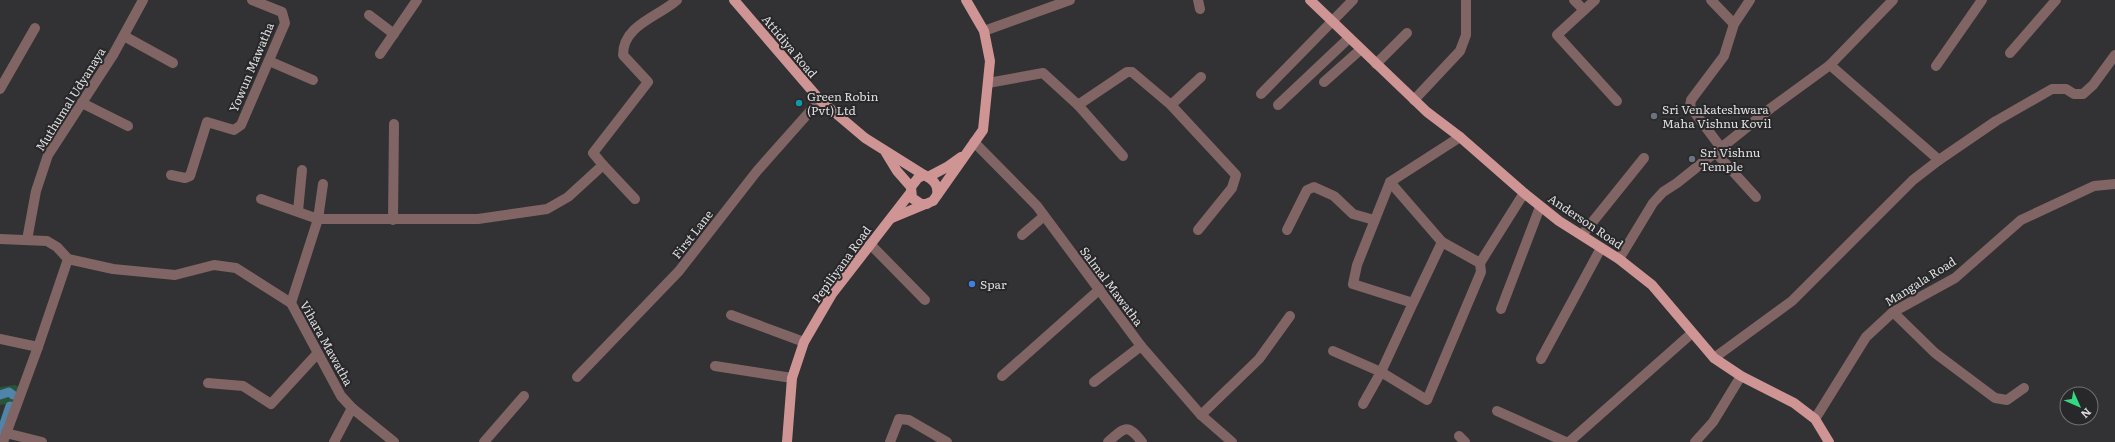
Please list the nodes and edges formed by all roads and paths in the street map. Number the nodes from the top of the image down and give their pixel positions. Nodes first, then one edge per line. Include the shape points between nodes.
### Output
1 (143, 0) edge
2 (252, 0) edge
3 (417, 0) edge
4 (677, 0) edge
5 (734, 0) edge
6 (966, 0) edge
7 (1070, 0) edge
8 (1310, 0) edge
9 (1353, 0) edge
10 (1466, 0) edge
11 (1574, 0) edge
12 (1595, 0) edge
13 (1711, 0) edge
14 (1750, 0) edge
15 (1893, 0) edge
16 (1982, 0) edge
17 (2056, 0) edge
18 (1584, 10) junction
19 (369, 15) dead end
20 (1332, 21) junction
21 (1734, 24) junction
22 (36, 28) dead end
23 (984, 31) junction
24 (1407, 33) dead end
25 (394, 34) junction
26 (124, 36) junction
27 (1348, 38) junction
28 (1360, 50) junction
29 (2010, 53) dead end
30 (380, 54) dead end
31 (2115, 55) edge
32 (269, 61) junction
33 (173, 63) dead end
34 (1376, 64) junction
35 (1830, 65) junction
36 (1936, 66) dead end
37 (1201, 77) dead end
38 (313, 80) dead end
39 (1324, 82) dead end
40 (988, 83) junction
41 (0, 89) edge
42 (1261, 94) dead end
43 (820, 100) junction
44 (1414, 100) junction
45 (1617, 101) dead end
46 (82, 103) junction
47 (1078, 105) junction
48 (1171, 105) junction
49 (1278, 105) dead end
50 (394, 124) dead end
51 (128, 126) dead end
52 (1460, 137) junction
53 (974, 142) junction
54 (885, 151) junction
55 (1719, 151) junction
56 (964, 155) junction
57 (1123, 156) dead end
58 (1644, 158) dead end
59 (1939, 160) junction
60 (603, 165) junction
61 (302, 170) dead end
62 (171, 175) dead end
63 (926, 176) junction
64 (1390, 182) junction
65 (323, 184) dead end
66 (2115, 184) edge
67 (911, 190) junction
68 (1524, 194) junction
69 (937, 195) junction
70 (1756, 197) dead end
71 (635, 198) dead end
72 (261, 199) dead end
73 (927, 204) junction
74 (1540, 207) junction
75 (298, 211) junction
76 (1044, 216) junction
77 (892, 218) junction
78 (318, 219) junction
79 (393, 220) junction
80 (1374, 220) junction
81 (1198, 230) dead end
82 (1286, 230) dead end
83 (1022, 235) dead end
84 (1582, 235) junction
85 (0, 239) edge
86 (27, 240) junction
87 (1442, 242) junction
88 (870, 244) junction
89 (1601, 248) junction
90 (68, 259) junction
91 (1620, 259) junction
92 (1481, 268) junction
93 (1100, 289) junction
94 (925, 300) dead end
95 (291, 303) junction
96 (1413, 303) junction
97 (1501, 309) dead end
98 (1893, 312) junction
99 (731, 315) dead end
100 (1290, 316) dead end
101 (1692, 333) junction
102 (0, 339) edge
103 (804, 342) junction
104 (1141, 346) junction
105 (38, 347) junction
106 (1333, 351) dead end
107 (317, 354) junction
108 (1714, 358) junction
109 (1541, 360) dead end
110 (715, 366) dead end
111 (1381, 372) junction
112 (1002, 376) dead end
113 (1742, 376) junction
114 (577, 377) dead end
115 (792, 378) junction
116 (1094, 382) dead end
117 (208, 383) dead end
118 (2024, 388) dead end
119 (524, 396) dead end
120 (1364, 404) dead end
121 (352, 408) junction
122 (1497, 411) dead end
123 (1201, 415) junction
124 (1815, 419) junction
125 (5, 437) edge
126 (42, 442) edge
127 (334, 442) edge
128 (394, 442) edge
129 (484, 442) edge
130 (787, 442) edge
131 (890, 442) edge
132 (947, 442) edge
133 (1108, 442) edge
134 (1142, 442) edge
135 (1232, 442) edge
136 (1567, 442) edge
137 (1695, 442) edge
138 (1829, 442) edge

1 - 26 street, Muthumal Udyanaya
2 - 32 street, Yowun Mawatha via 282,12 284,23
3 - 25 street
4 - 60 street via 628,35 623,55 648,82 593,154
5 - 43 main road, Attidiya Road
6 - 23 main road
7 - 23 street
8 - 20 main road, Anderson Road
9 - 20 street
10 - 44 street via 1466,35 1460,51
11 - 18 street
12 - 18 street
13 - 21 street
14 - 21 street
15 - 35 street
16 - 36 street
17 - 29 street
18 - 45 street via 1559,32 1559,39
19 - 25 street
20 - 27 main road, Anderson Road
20 - 42 street
21 - 55 street via 1724,56 1702,83 1690,106
22 - 41 street
23 - 40 main road via 990,61
24 - 34 street
25 - 30 street
26 - 33 street
26 - 46 street, Muthumal Udyanaya
27 - 28 main road, Anderson Road
27 - 49 street
28 - 34 main road, Anderson Road
28 - 39 street
31 - 59 street via 2093,85 2083,94 2074,94 2066,89 2052,89 1996,121
32 - 38 street
32 - 62 street, Yowun Mawatha via 241,126 234,130 207,122 190,176 185,178
34 - 44 main road, Anderson Road
35 - 55 street via 1771,108
35 - 59 street
37 - 48 street
40 - 47 street via 1043,73
40 - 53 main road via 983,130
43 - 54 main road, Attidiya Road via 865,138
43 - 114 street, First Lane via 757,171 679,271
44 - 52 main road, Anderson Road
46 - 51 street
46 - 86 street, Muthumal Udyanaya via 48,155 36,191
47 - 48 street via 1127,72 1132,72
47 - 57 street
48 - 81 street via 1236,175 1232,188
50 - 79 street
52 - 64 street
52 - 68 main road, Anderson Road
53 - 56 main road
53 - 76 street, Salmal Mawatha
54 - 63 main road, Attidiya Road
54 - 67 main road
55 - 70 street
55 - 91 street via 1657,198
56 - 63 main road via 947,167
56 - 69 main road
58 - 84 street
59 - 108 street via 1913,180 1792,301
60 - 71 street
60 - 79 street via 568,197 547,209 478,219
61 - 75 street
63 - 67 main road via 918,178
63 - 69 main road via 933,180 938,189
64 - 80 street
64 - 87 street
65 - 78 street
66 - 98 street, Mangala Road via 2094,186 2021,220 1955,278
67 - 73 main road via 912,198 921,204
67 - 77 main road, Pepiliyana Road
68 - 74 main road, Anderson Road
68 - 92 street
69 - 73 main road
72 - 75 street
73 - 77 main road
74 - 84 main road, Anderson Road
74 - 97 street
75 - 78 street
76 - 83 street
76 - 93 street, Salmal Mawatha
77 - 88 main road, Pepiliyana Road
78 - 79 street
78 - 95 street
80 - 82 street via 1353,214 1334,196 1314,187 1307,190
80 - 96 street via 1357,265 1353,284
84 - 89 main road, Anderson Road
85 - 86 street
86 - 90 street via 47,241
87 - 92 street
87 - 96 street
88 - 94 street
88 - 103 main road, Pepiliyana Road via 832,294
89 - 91 main road, Anderson Road
89 - 109 street
90 - 95 street, Vihara Mawatha via 113,269 175,275 214,266 236,268
90 - 105 street
91 - 101 main road, Anderson Road via 1652,285
92 - 111 street via 1427,400
93 - 104 street, Salmal Mawatha
93 - 112 street
95 - 107 street, Vihara Mawatha
96 - 111 street
98 - 118 street via 1935,353 1995,398 2007,400
98 - 124 street, Mangala Road via 1866,337
99 - 103 street
100 - 123 street via 1259,359
101 - 108 main road, Anderson Road
101 - 136 street
102 - 105 street
103 - 115 main road, Pepiliyana Road
104 - 116 street
104 - 123 street, Salmal Mawatha
105 - 125 street
106 - 111 street
107 - 117 street via 271,404 243,386
107 - 121 street, Vihara Mawatha via 341,396
108 - 113 main road, Anderson Road
110 - 115 street
111 - 120 street
113 - 124 main road, Anderson Road via 1794,403
113 - 137 street via 1713,422
115 - 130 main road, Pepiliyana Road
119 - 129 street
121 - 127 street
121 - 128 street, Vihara Mawatha
122 - 136 street
123 - 135 street, Salmal Mawatha
124 - 138 main road, Anderson Road
125 - 126 street
131 - 132 street via 899,419 909,420
133 - 134 street via 1123,429 1128,428 1133,430

